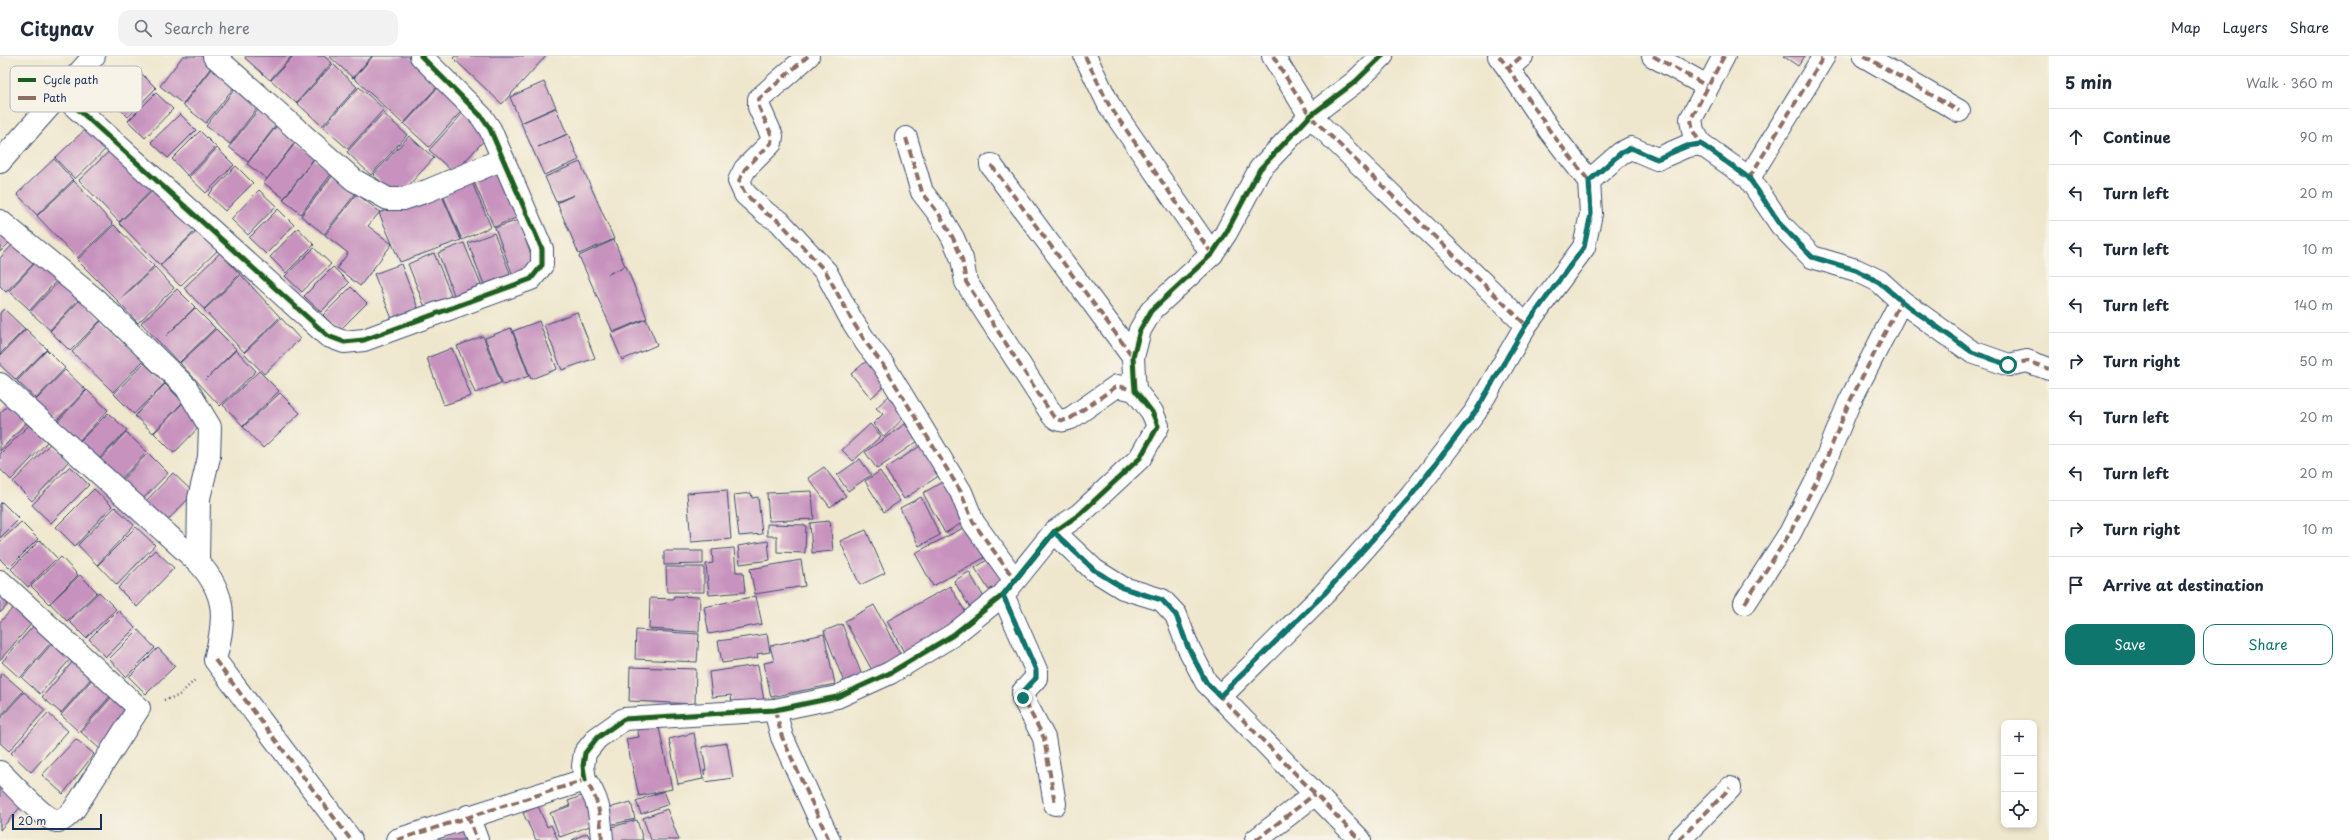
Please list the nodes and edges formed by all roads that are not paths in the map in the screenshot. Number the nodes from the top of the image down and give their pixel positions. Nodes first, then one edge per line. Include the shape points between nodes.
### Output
1 (94, 56) edge
2 (214, 56) edge
3 (421, 56) edge
4 (808, 56) edge
5 (1084, 56) edge
6 (1273, 56) edge
7 (1382, 56) edge
8 (1654, 56) edge
9 (1724, 56) edge
10 (1824, 56) edge
11 (1864, 56) edge
12 (1510, 60) edge
13 (85, 66) edge
14 (1707, 86) junction
15 (1959, 111) dead end
16 (43, 112) edge
17 (81, 112) edge
18 (1310, 116) junction
19 (906, 138) dead end
20 (1701, 144) junction
21 (503, 159) junction
22 (0, 162) edge
23 (991, 165) dead end
24 (1749, 178) junction
25 (1589, 181) junction
26 (0, 221) edge
27 (1212, 254) junction
28 (1901, 301) junction
29 (1526, 325) junction
30 (1133, 357) junction
31 (2049, 369) edge
32 (0, 384) edge
33 (1135, 390) junction
34 (1054, 532) junction
35 (198, 562) junction
36 (0, 581) edge
37 (1009, 587) junction
38 (1745, 603) dead end
39 (1220, 696) junction
40 (775, 710) junction
41 (0, 772) edge
42 (585, 780) junction
43 (1730, 788) dead end
44 (1315, 794) junction
45 (1055, 804) dead end
46 (468, 816) junction
47 (351, 840) edge
48 (397, 840) edge
49 (477, 840) edge
50 (602, 840) edge
51 (829, 840) edge
52 (1256, 840) edge
53 (1360, 840) edge
54 (1679, 840) edge

1 - 13 street
2 - 21 street via 354,180 388,199 403,199 421,193
3 - 21 street via 481,116 490,129
4 - 37 street via 759,99 759,107 772,136 770,143 745,169 739,181 745,194 779,221 826,272 863,338 884,366 961,492 973,522
5 - 27 street via 1109,105
6 - 18 street
7 - 18 street via 1355,82
8 - 14 street
9 - 14 street
10 - 24 street
11 - 15 street
12 - 25 street via 1550,131
14 - 20 street via 1691,120 1693,131
16 - 22 street
17 - 21 street via 328,336 344,342 364,340 531,280 542,265 542,249
18 - 27 street via 1260,169
18 - 29 street
19 - 33 street via 922,192 953,238 962,259 966,282 1053,416 1064,421 1071,418 1117,386
20 - 24 street
20 - 25 street via 1687,146 1657,159 1631,148 1621,153
23 - 30 street
24 - 28 street via 1781,225 1812,257 1856,270 1879,282
25 - 29 street via 1591,214 1584,247
26 - 35 street via 95,299 186,387 210,427 209,457 199,498
27 - 30 street via 1151,311 1140,330
28 - 31 street via 1972,352 2008,365 2027,361
28 - 38 street via 1849,403 1820,474 1790,534
29 - 39 street via 1476,411 1411,496 1325,593
30 - 33 street
32 - 35 street
33 - 34 street via 1152,412 1158,426 1151,441 1140,458 1080,514
34 - 37 street
34 - 39 street via 1094,570 1123,588 1162,600 1176,615 1188,647 1206,682
35 - 47 street via 211,576 223,603 222,634 216,660
36 - 41 street via 139,708 73,811 64,820 57,821 46,816
37 - 40 street via 953,635 863,687 837,697
37 - 45 street via 1036,670 1036,678 1023,692 1023,698 1044,738
39 - 44 street
40 - 42 street via 624,720 597,738 585,753
40 - 51 street via 782,737
42 - 46 street
42 - 50 street via 595,794 599,808
43 - 54 street
44 - 52 street
44 - 53 street
46 - 48 street
46 - 49 street

